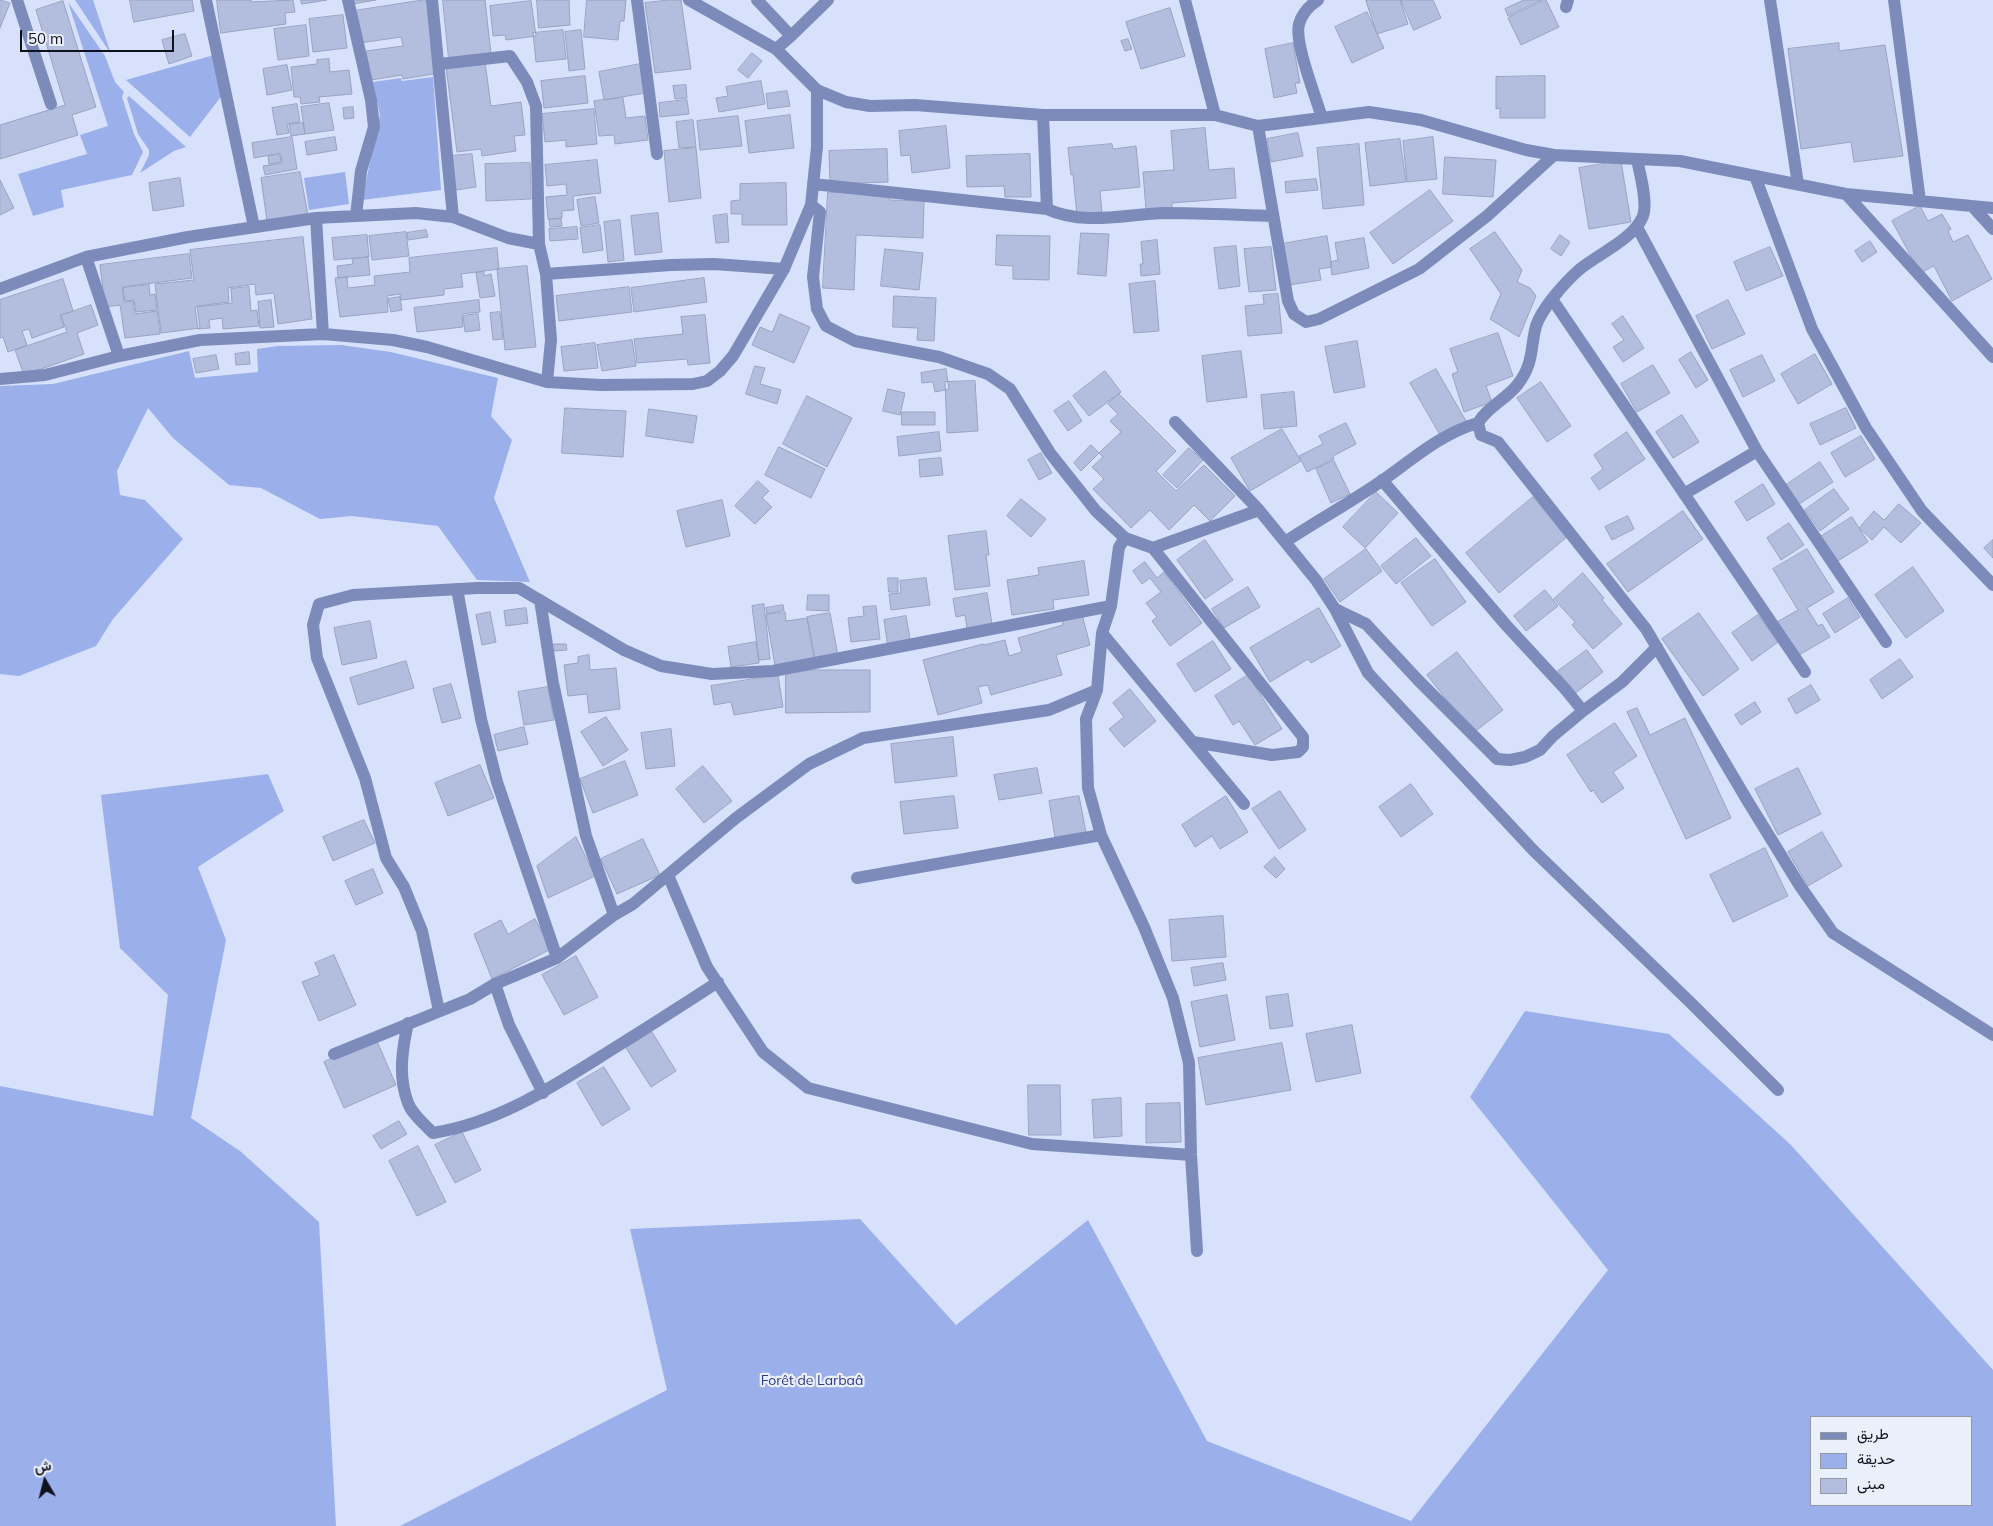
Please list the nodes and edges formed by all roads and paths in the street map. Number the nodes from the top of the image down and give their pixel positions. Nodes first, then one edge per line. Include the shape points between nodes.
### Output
1 (17, 0) edge
2 (206, 0) edge
3 (348, 0) edge
4 (432, 0) edge
5 (637, 0) edge
6 (689, 0) edge
7 (757, 0) edge
8 (828, 0) edge
9 (1185, 0) edge
10 (1318, 0) edge
11 (1770, 0) edge
12 (1894, 0) edge
13 (792, 36) junction
14 (776, 49) junction
15 (440, 64) junction
16 (817, 90) junction
17 (51, 104) dead end
18 (1043, 115) junction
19 (1215, 115) junction
20 (1322, 118) junction
21 (1258, 126) junction
22 (657, 154) dead end
23 (1554, 155) junction
24 (1637, 160) junction
25 (1755, 176) junction
26 (813, 184) junction
27 (1798, 184) junction
28 (1846, 194) junction
29 (1920, 201) junction
30 (811, 204) junction
31 (1972, 206) junction
32 (1993, 208) edge
33 (1047, 209) junction
34 (356, 216) junction
35 (1273, 216) junction
36 (453, 217) junction
37 (316, 218) junction
38 (1637, 226) junction
39 (254, 227) junction
40 (1993, 229) edge
41 (539, 244) junction
42 (86, 257) junction
43 (784, 269) junction
44 (546, 274) junction
45 (0, 289) edge
46 (1552, 299) junction
47 (323, 334) junction
48 (120, 356) junction
49 (1993, 357) edge
50 (0, 380) edge
51 (547, 382) junction
52 (1175, 422) dead end
53 (1478, 424) junction
54 (1757, 450) junction
55 (1382, 480) junction
56 (1684, 494) junction
57 (1259, 510) junction
58 (1125, 538) junction
59 (1285, 542) junction
60 (1153, 548) junction
61 (1993, 585) edge
62 (457, 589) junction
63 (540, 600) junction
64 (1111, 606) junction
65 (1335, 609) junction
66 (1102, 633) junction
67 (1886, 642) dead end
68 (1657, 648) junction
69 (1805, 672) dead end
70 (1097, 690) junction
71 (1583, 711) junction
72 (1193, 742) junction
73 (1244, 804) dead end
74 (1101, 835) junction
75 (668, 875) junction
76 (857, 878) dead end
77 (614, 915) junction
78 (557, 958) junction
79 (718, 982) junction
80 (495, 984) junction
81 (439, 1011) junction
82 (408, 1023) junction
83 (1993, 1035) edge
84 (334, 1054) dead end
85 (1778, 1090) dead end
86 (544, 1093) junction
87 (1191, 1155) junction
88 (1197, 1251) dead end

1 - 17 street
2 - 39 street
3 - 34 street via 374,127 361,171
4 - 15 street
5 - 22 street
6 - 14 street
7 - 13 street
8 - 13 street
9 - 19 street
10 - 20 street via 1308,6 1299,25 1300,47
11 - 27 street
12 - 29 street
13 - 14 street
14 - 16 street
15 - 36 street
15 - 41 street via 510,56 527,82 536,106
16 - 18 street via 846,102 870,106 915,105
16 - 26 street
18 - 19 street
18 - 33 street
19 - 21 street
20 - 21 street
20 - 23 street via 1369,112 1421,120
21 - 35 street
23 - 24 street
23 - 35 street via 1487,216 1419,269 1319,319 1306,322 1294,314 1288,301
24 - 25 street via 1680,161
24 - 38 street via 1644,215
25 - 27 street
25 - 61 street via 1812,329 1866,428 1922,510
26 - 30 street
26 - 33 street
27 - 28 street
28 - 29 street
28 - 49 street
29 - 31 street
30 - 43 street
30 - 58 street via 820,212 813,278 817,309 826,326 855,340 939,357 988,374 1010,389 1050,453 1096,511
31 - 32 street
31 - 40 street
33 - 35 street via 1062,216 1086,218 1165,214
34 - 36 street via 416,213
34 - 37 street
36 - 41 street via 508,238
37 - 39 street
37 - 47 street
38 - 46 street via 1614,247 1580,269
38 - 54 street
39 - 42 street
41 - 44 street
42 - 45 street
42 - 48 street
43 - 44 street via 714,264
43 - 51 street via 733,356 707,381 693,384
44 - 51 street via 551,340
46 - 53 street via 1536,325 1530,365 1518,384 1484,413
46 - 56 street
47 - 48 street via 200,340
47 - 51 street via 393,340 427,347
48 - 50 street via 45,375
52 - 57 street
53 - 55 street via 1463,427 1428,447
53 - 68 street via 1481,435 1498,442 1646,629
54 - 56 street
54 - 67 street
55 - 59 street
55 - 71 street
56 - 69 street
57 - 59 street
57 - 60 street
58 - 60 street
58 - 64 street via 1119,547
59 - 65 street
60 - 72 street via 1303,737 1303,747 1290,754 1272,754
62 - 63 street via 519,588
62 - 78 street via 481,719 497,782
62 - 81 street via 353,595 319,604 313,625 317,658 365,778 386,858 404,887 422,931
63 - 64 street via 624,650 661,666 712,674 773,671
63 - 77 street via 586,836
64 - 66 street
65 - 71 street via 1366,624 1497,759 1525,757 1540,750
65 - 85 street via 1368,673 1408,718 1533,850
66 - 70 street
66 - 72 street
68 - 71 street via 1622,682
68 - 83 street via 1766,831 1833,933
70 - 74 street via 1086,718 1088,788
70 - 75 street via 1049,710 863,738 809,764 736,818
72 - 73 street
74 - 76 street
74 - 87 street via 1173,998 1189,1062
75 - 77 street
75 - 79 street via 708,967
77 - 78 street
78 - 80 street
79 - 86 street
79 - 87 street via 763,1052 808,1088 1032,1144
80 - 81 street via 470,999
80 - 86 street via 509,1025
81 - 82 street
82 - 84 street
82 - 86 street via 401,1054 408,1105 433,1133 490,1117
87 - 88 street

